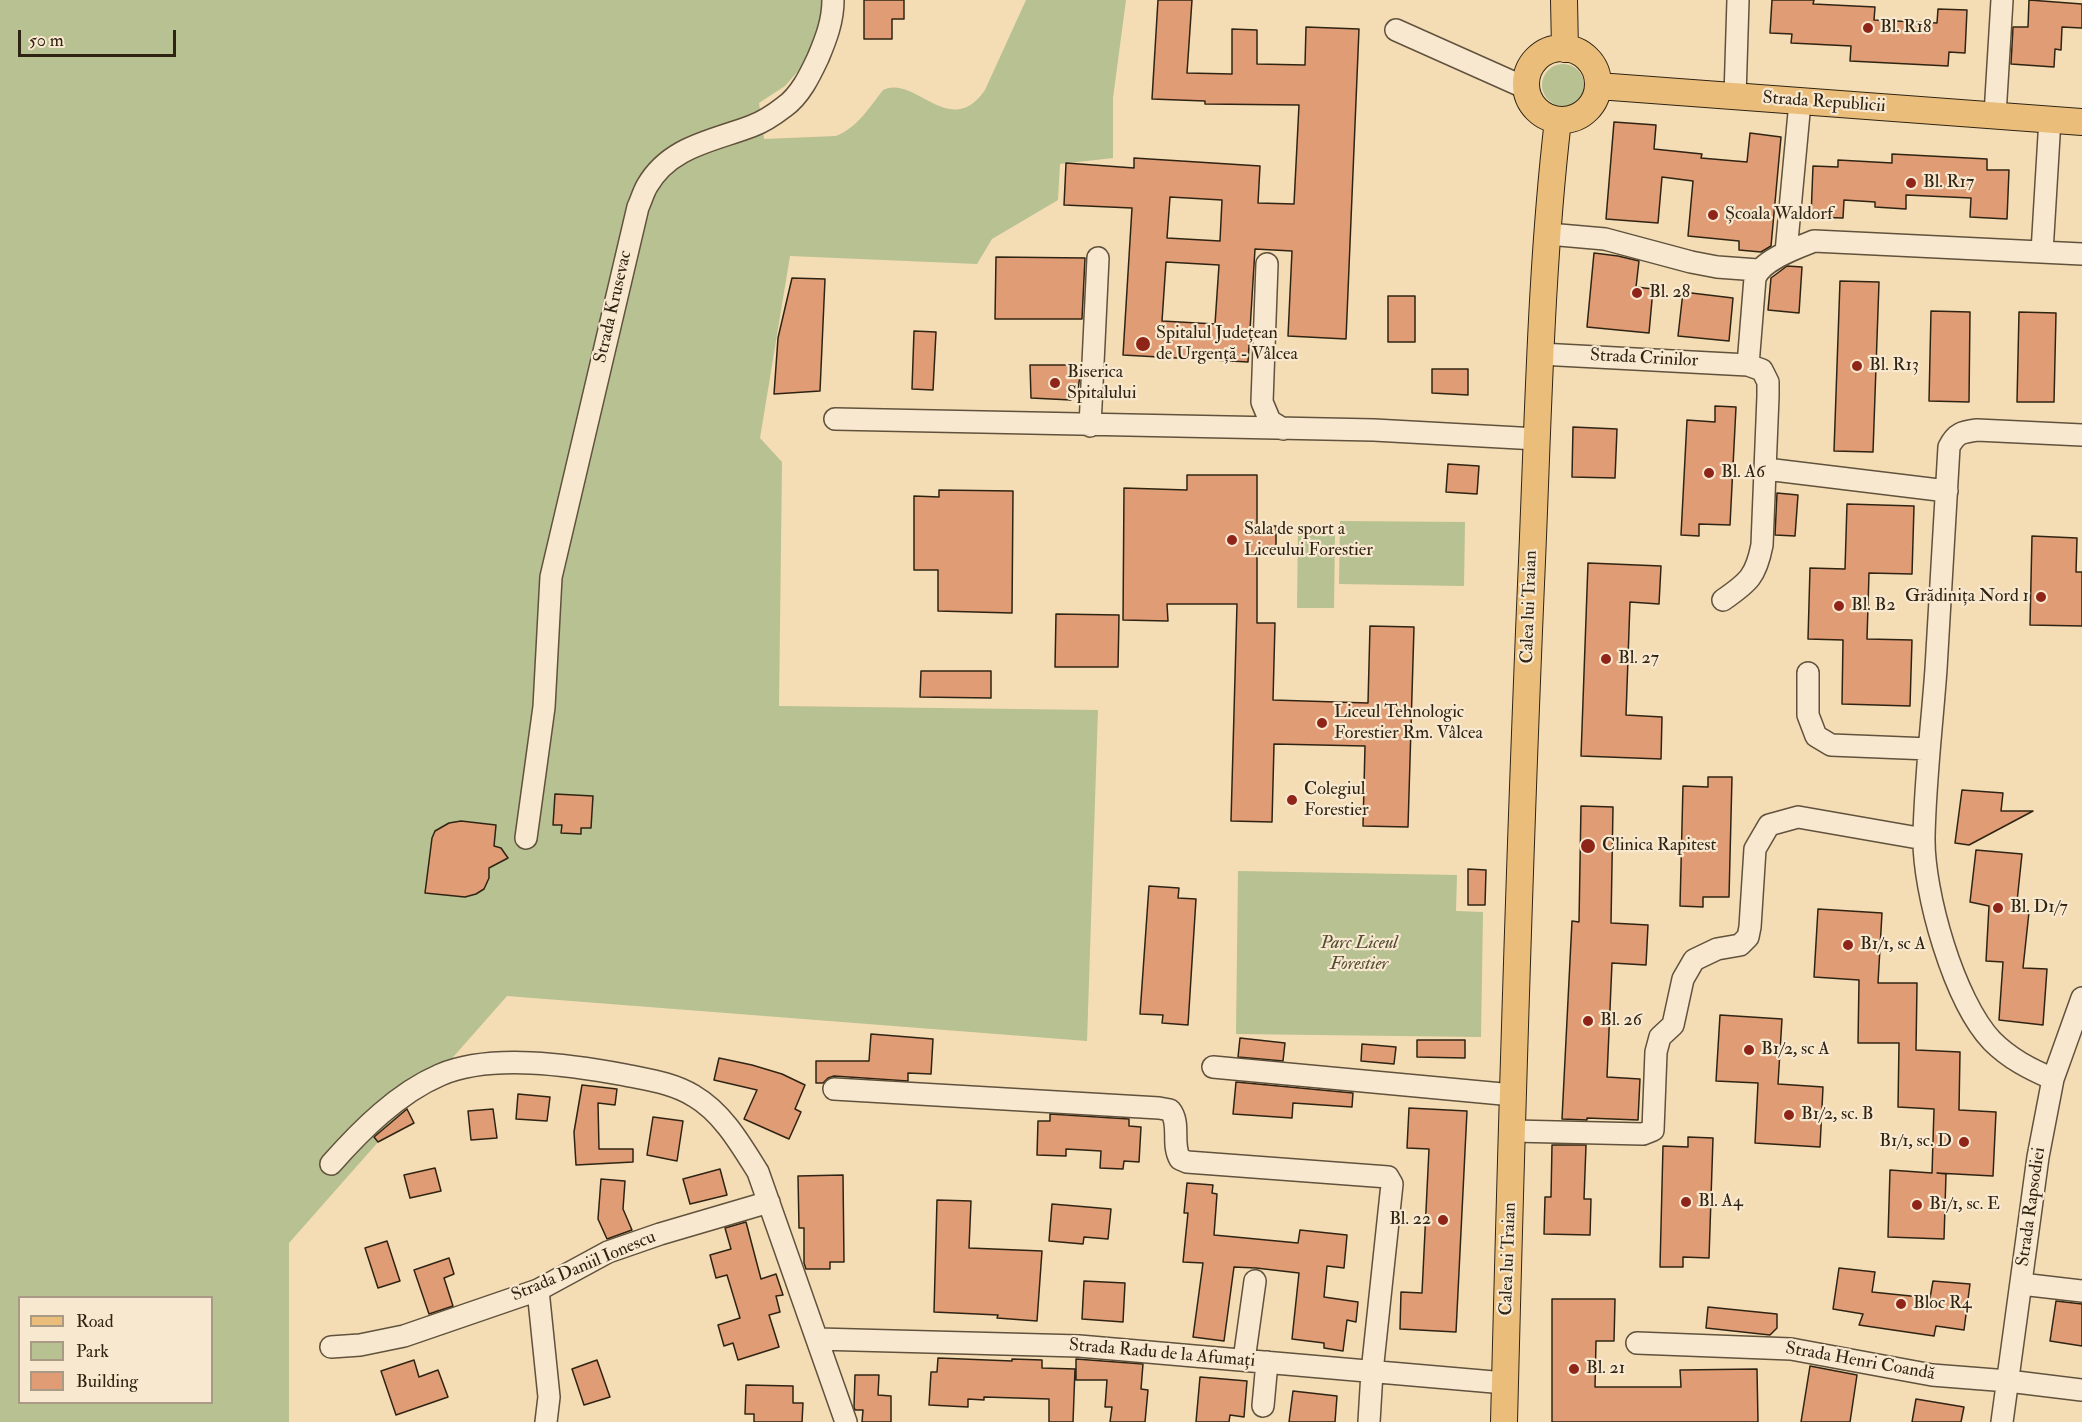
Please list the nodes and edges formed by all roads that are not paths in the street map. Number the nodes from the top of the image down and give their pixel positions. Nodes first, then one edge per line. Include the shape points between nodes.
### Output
1 (832, 0) edge
2 (1564, 0) edge
3 (1738, 0) edge
4 (2002, 0) edge
5 (1396, 30) dead end
6 (1565, 49) junction
7 (1598, 86) junction
8 (1526, 88) junction
9 (1735, 97) junction
10 (1800, 102) junction
11 (1995, 115) junction
12 (2050, 119) junction
13 (1558, 120) junction
14 (2082, 122) edge
15 (1548, 234) junction
16 (1786, 252) junction
17 (2042, 252) junction
18 (2082, 254) edge
19 (1098, 258) dead end
20 (1267, 264) dead end
21 (1758, 270) junction
22 (1540, 354) junction
23 (1748, 365) junction
24 (835, 419) dead end
25 (1090, 426) junction
26 (1283, 429) junction
27 (2082, 435) edge
28 (1537, 439) junction
29 (1766, 469) junction
30 (1947, 491) junction
31 (1723, 600) dead end
32 (1808, 673) dead end
33 (1929, 749) junction
34 (526, 838) dead end
35 (1924, 839) junction
36 (2082, 998) edge
37 (2074, 1040) edge
38 (1213, 1067) dead end
39 (2053, 1079) junction
40 (834, 1089) dead end
41 (1514, 1095) junction
42 (1513, 1131) junction
43 (330, 1164) dead end
44 (769, 1202) junction
45 (1255, 1281) dead end
46 (2021, 1284) junction
47 (538, 1290) junction
48 (2082, 1291) edge
49 (818, 1339) junction
50 (1637, 1342) dead end
51 (330, 1347) dead end
52 (1244, 1360) junction
53 (1267, 1362) junction
54 (1372, 1372) junction
55 (2008, 1381) junction
56 (1505, 1383) junction
57 (2082, 1390) edge
58 (1263, 1406) dead end
59 (546, 1422) edge
60 (846, 1422) edge
61 (1369, 1422) edge
62 (1504, 1422) edge
63 (2002, 1422) edge

1 - 34 street, Strada Krusevac via 826,38 802,88 786,106 754,125 682,151 648,185 638,207 551,577 544,707
2 - 6 main road
3 - 9 street
4 - 11 street
5 - 8 street
6 - 7 main road via 1579,52 1590,61
6 - 8 main road via 1545,52 1536,60 1527,75
7 - 9 main road, Strada Republicii
7 - 13 main road via 1590,107 1575,118
8 - 13 main road via 1535,108
9 - 10 main road, Strada Republicii
10 - 11 main road, Strada Republicii
10 - 16 street
11 - 12 main road, Strada Republicii
12 - 14 main road, Strada Republicii
12 - 17 street
13 - 15 main road, Calea lui Traian
15 - 21 street via 1605,239 1690,262
15 - 22 main road, Calea lui Traian
16 - 17 street via 1814,241
16 - 21 street
17 - 18 street
19 - 25 street
20 - 26 street via 1262,402 1270,421
21 - 23 street
22 - 23 street, Strada Crinilor
22 - 28 main road, Calea lui Traian
23 - 29 street via 1762,370 1768,382
24 - 25 street
25 - 26 street
26 - 28 street
27 - 30 street via 1963,432 1953,438 1949,447
28 - 41 main road, Calea lui Traian
29 - 30 street
29 - 31 street via 1758,566 1745,585
30 - 33 street
32 - 33 street via 1808,715 1816,736 1832,745
33 - 35 street
35 - 39 street via 1928,883 1941,936 1964,999 1991,1040 2020,1065
35 - 42 street via 1798,817 1769,825 1755,849 1748,937 1740,945 1716,949 1694,960 1683,979 1673,1025 1660,1037 1653,1130 1643,1134
36 - 37 street, Strada Rapsodiei
37 - 39 street, Strada Rapsodiei
38 - 41 street
39 - 46 street, Strada Rapsodiei
40 - 54 street via 1170,1110 1175,1116 1175,1151 1187,1162 1388,1177 1392,1184
41 - 42 main road, Calea lui Traian
42 - 56 main road, Calea lui Traian
43 - 44 street via 376,1115 439,1075 472,1065 521,1063 585,1068 667,1083 695,1096 736,1138 758,1172
44 - 47 street, Strada Daniil Ionescu via 608,1252
44 - 49 street
45 - 52 street
46 - 48 street
46 - 55 street, Strada Rapsodiei
47 - 51 street, Strada Daniil Ionescu via 404,1336
47 - 59 street via 549,1397
49 - 52 street, Strada Radu de la Afumați via 1079,1346
49 - 60 street
50 - 55 street, Strada Henri Coandă via 1791,1349 1932,1375
52 - 53 street, Strada Radu de la Afumați
53 - 54 street, Strada Radu de la Afumați
53 - 58 street
54 - 56 street, Strada Radu de la Afumați
54 - 61 street
55 - 57 street, Strada Henri Coandă
55 - 63 street, Strada Rapsodiei
56 - 62 main road, Calea lui Traian

